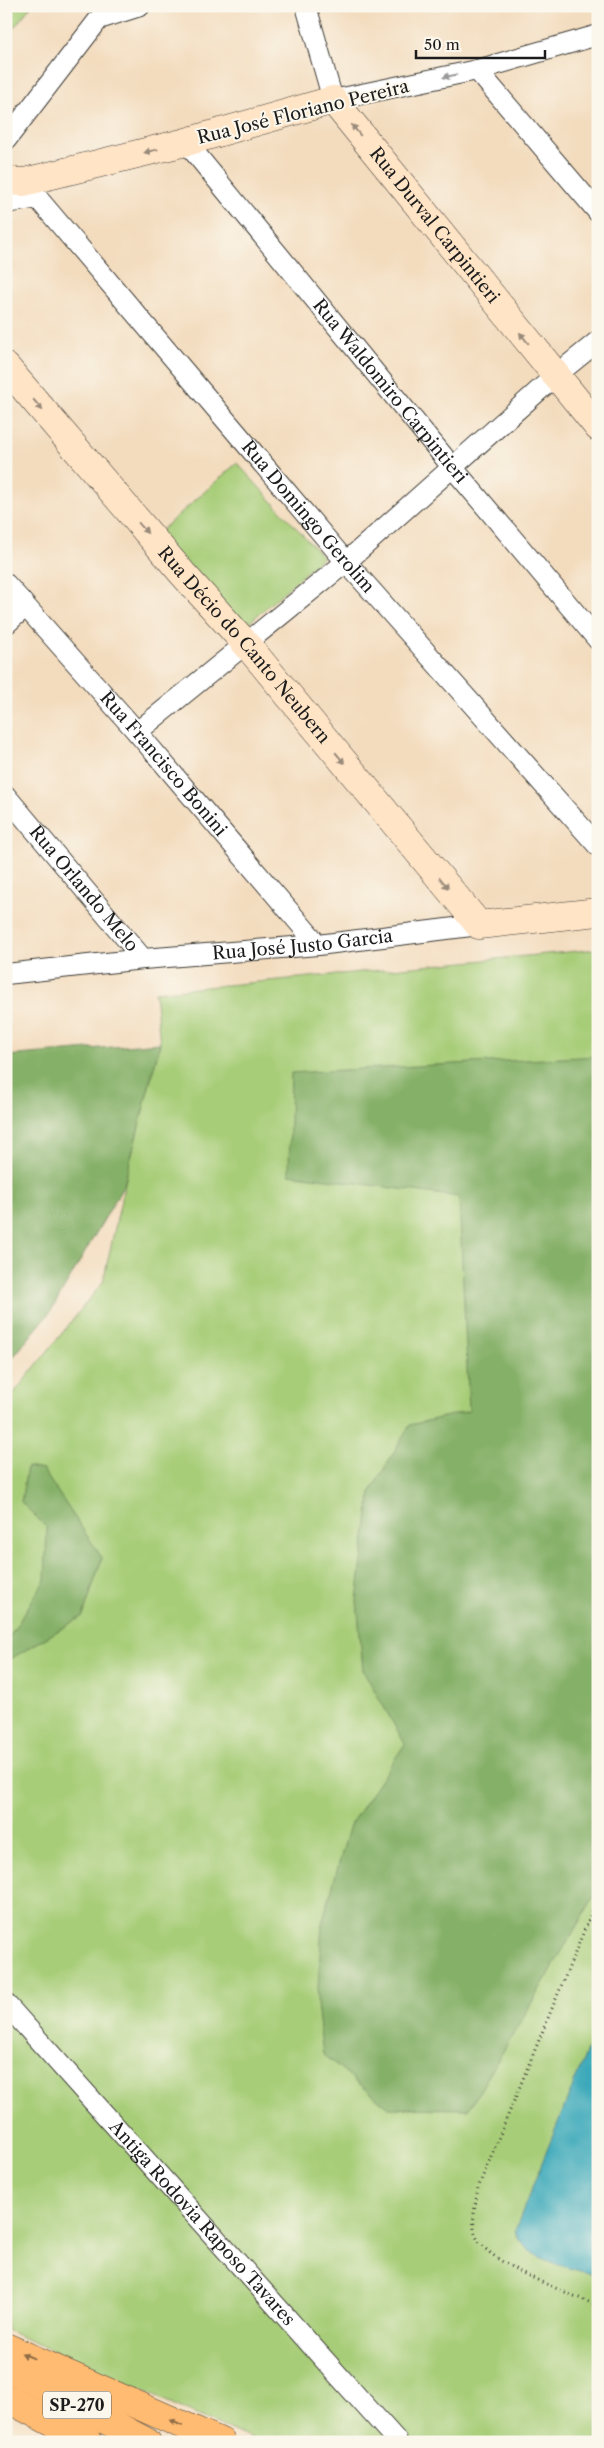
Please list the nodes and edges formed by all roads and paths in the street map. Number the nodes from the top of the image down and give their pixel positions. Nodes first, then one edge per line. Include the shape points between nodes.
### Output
1 (140, 6) edge
2 (306, 6) edge
3 (598, 35) edge
4 (477, 70) junction
5 (333, 100) junction
6 (6, 140) edge
7 (186, 142) junction
8 (23, 187) edge
9 (6, 204) edge
10 (598, 212) edge
11 (598, 341) edge
12 (6, 367) edge
13 (555, 376) junction
14 (598, 427) edge
15 (453, 468) junction
16 (346, 562) junction
17 (6, 584) edge
18 (26, 607) junction
19 (6, 624) edge
20 (598, 640) edge
21 (246, 645) junction
22 (137, 732) junction
23 (6, 796) edge
24 (598, 846) edge
25 (598, 912) edge
26 (479, 925) junction
27 (318, 945) junction
28 (143, 959) junction
29 (6, 974) edge
30 (598, 1897) edge
31 (6, 2004) edge
32 (598, 2306) edge
33 (6, 2347) edge
34 (6, 2367) edge
35 (6, 2398) edge
36 (397, 2440) dead end
37 (89, 2442) edge
38 (147, 2442) edge
39 (221, 2442) edge

1 - 6 street via 99,19
2 - 5 street, Rua Durval Carpintieri
3 - 4 street, Rua José Floriano Pereira
4 -> 5 street, Rua José Floriano Pereira
4 - 10 street
5 - 7 street, Rua José Floriano Pereira
13 -> 5 street, Rua Durval Carpintieri
7 -> 8 street, Rua José Floriano Pereira
7 - 15 street, Rua Waldomiro Carpintieri
8 - 9 street
8 - 16 street, Rua Domingo Gerolim
11 - 13 street
12 -> 21 street, Rua Décio do Canto Neubern
13 - 14 street, Rua Durval Carpintieri
13 - 15 street
15 - 16 street
15 - 20 street, Rua Waldomiro Carpintieri
16 - 21 street
16 - 24 street, Rua Domingo Gerolim
17 - 18 street, Rua Francisco Bonini
18 - 19 street
18 - 22 street, Rua Francisco Bonini
21 - 22 street
21 -> 26 street, Rua Décio do Canto Neubern
22 - 27 street, Rua Francisco Bonini
23 - 28 street, Rua Orlando Melo
25 - 26 street, Rua José Justo Garcia
26 - 27 street, Rua José Justo Garcia
27 - 28 street, Rua José Justo Garcia
28 - 29 street, Rua José Justo Garcia
30 - 32 path via 478,2188 473,2220 477,2239 499,2261
31 - 36 street, Antiga Rodovia Raposo Tavares
39 -> 33 highway
34 - 38 highway, SP-270
35 - 37 highway, SP-270

